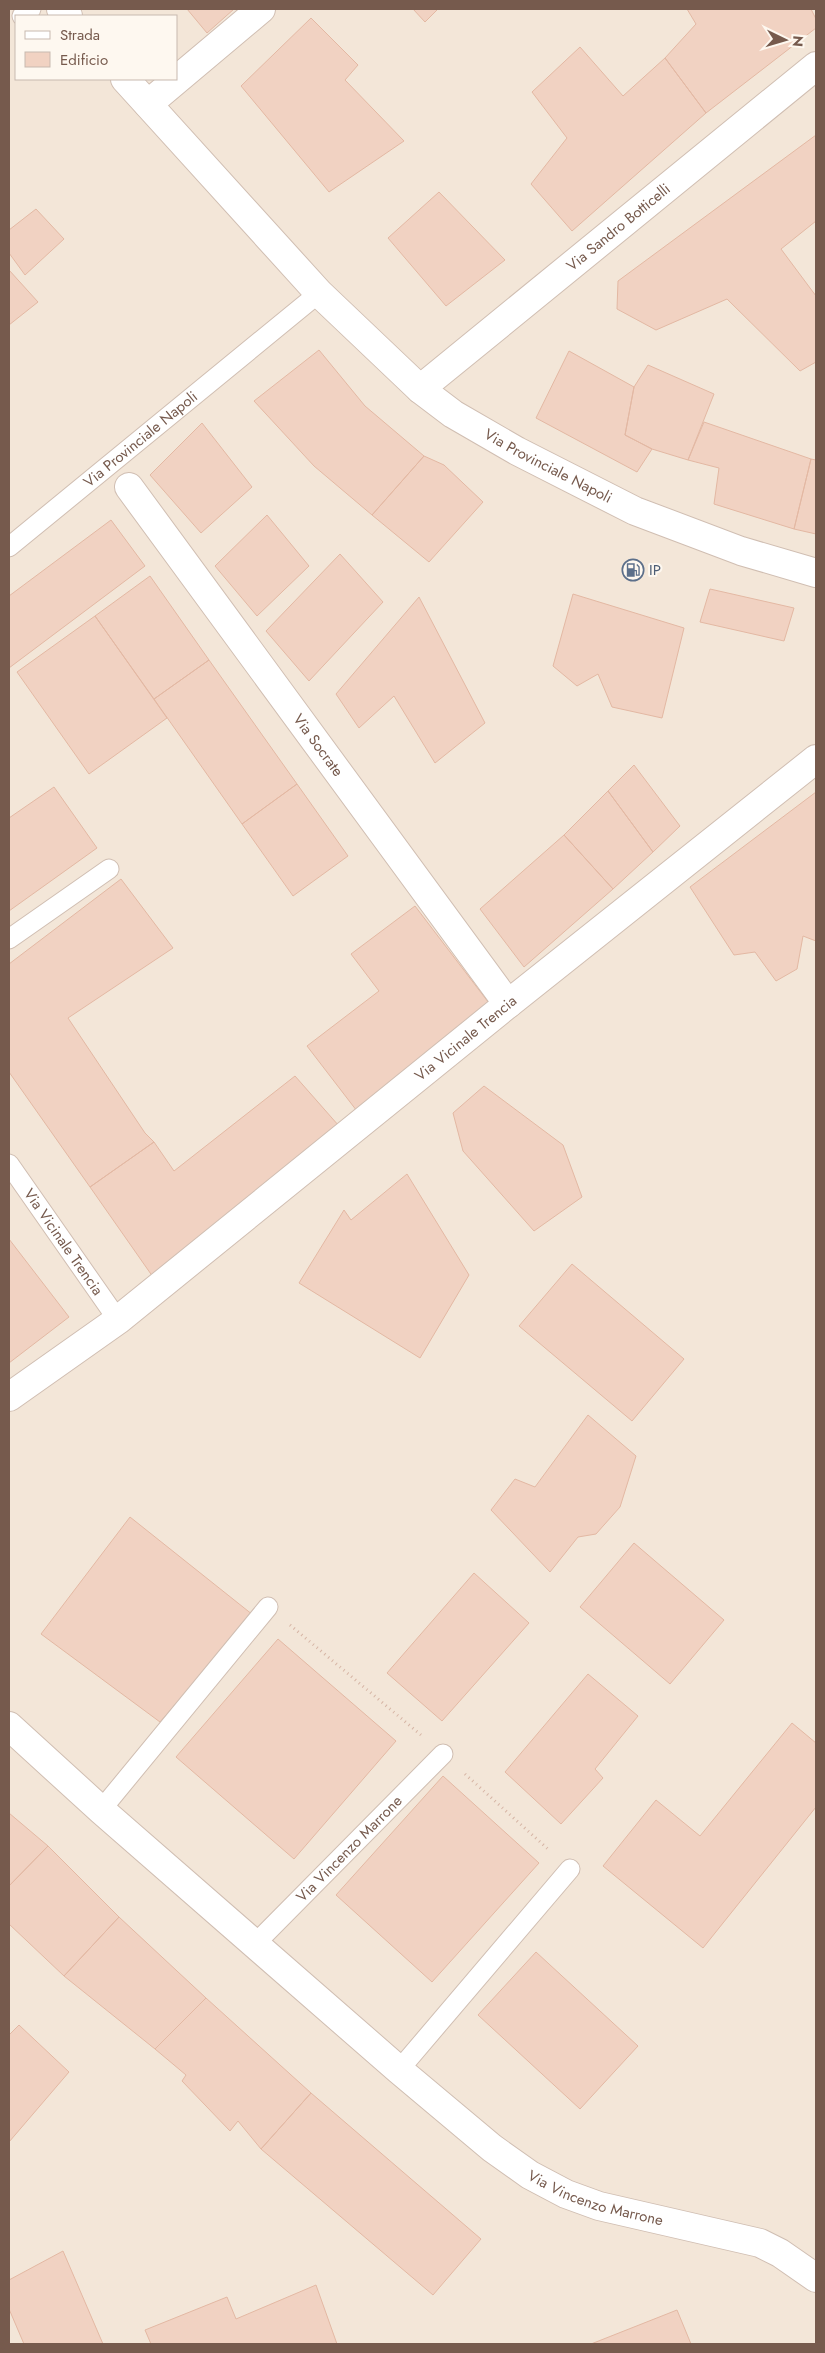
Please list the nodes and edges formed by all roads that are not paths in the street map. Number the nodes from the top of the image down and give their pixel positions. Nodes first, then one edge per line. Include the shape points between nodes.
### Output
1 (261, 9) edge
2 (816, 66) edge
3 (178, 79) edge
4 (125, 80) edge
5 (177, 80) edge
6 (148, 104) junction
7 (319, 293) junction
8 (420, 389) junction
9 (129, 487) dead end
10 (9, 547) edge
11 (816, 573) edge
12 (816, 759) edge
13 (109, 869) dead end
14 (9, 939) edge
15 (508, 1004) junction
16 (9, 1164) edge
17 (118, 1320) junction
18 (9, 1397) edge
19 (268, 1607) dead end
20 (9, 1726) edge
21 (443, 1754) dead end
22 (101, 1810) junction
23 (570, 1869) dead end
24 (255, 1944) junction
25 (399, 2070) junction
26 (816, 2278) edge

1 - 3 street
2 - 8 street, Via Sandro Botticelli
4 - 6 street, Via Provinciale Napoli
5 - 6 street
6 - 7 street, Via Provinciale Napoli
7 - 8 street, Via Provinciale Napoli
7 - 10 lane, Via Provinciale Napoli
8 - 11 street, Via Provinciale Napoli via 453,414 517,451 635,511 741,551
9 - 15 street, Via Socrate
12 - 15 street, Via Vicinale Trencia
13 - 14 lane
15 - 17 street, Via Vicinale Trencia
16 - 17 lane, Via Vicinale Trencia
17 - 18 street, Via Vicinale Trencia
19 - 22 lane
20 - 22 street, Via Vincenzo Marrone
21 - 24 lane, Via Vincenzo Marrone
22 - 24 street, Via Vincenzo Marrone
23 - 25 lane
24 - 25 street, Via Vincenzo Marrone
25 - 26 street, Via Vincenzo Marrone via 492,2148 530,2175 566,2194 598,2206 760,2242

